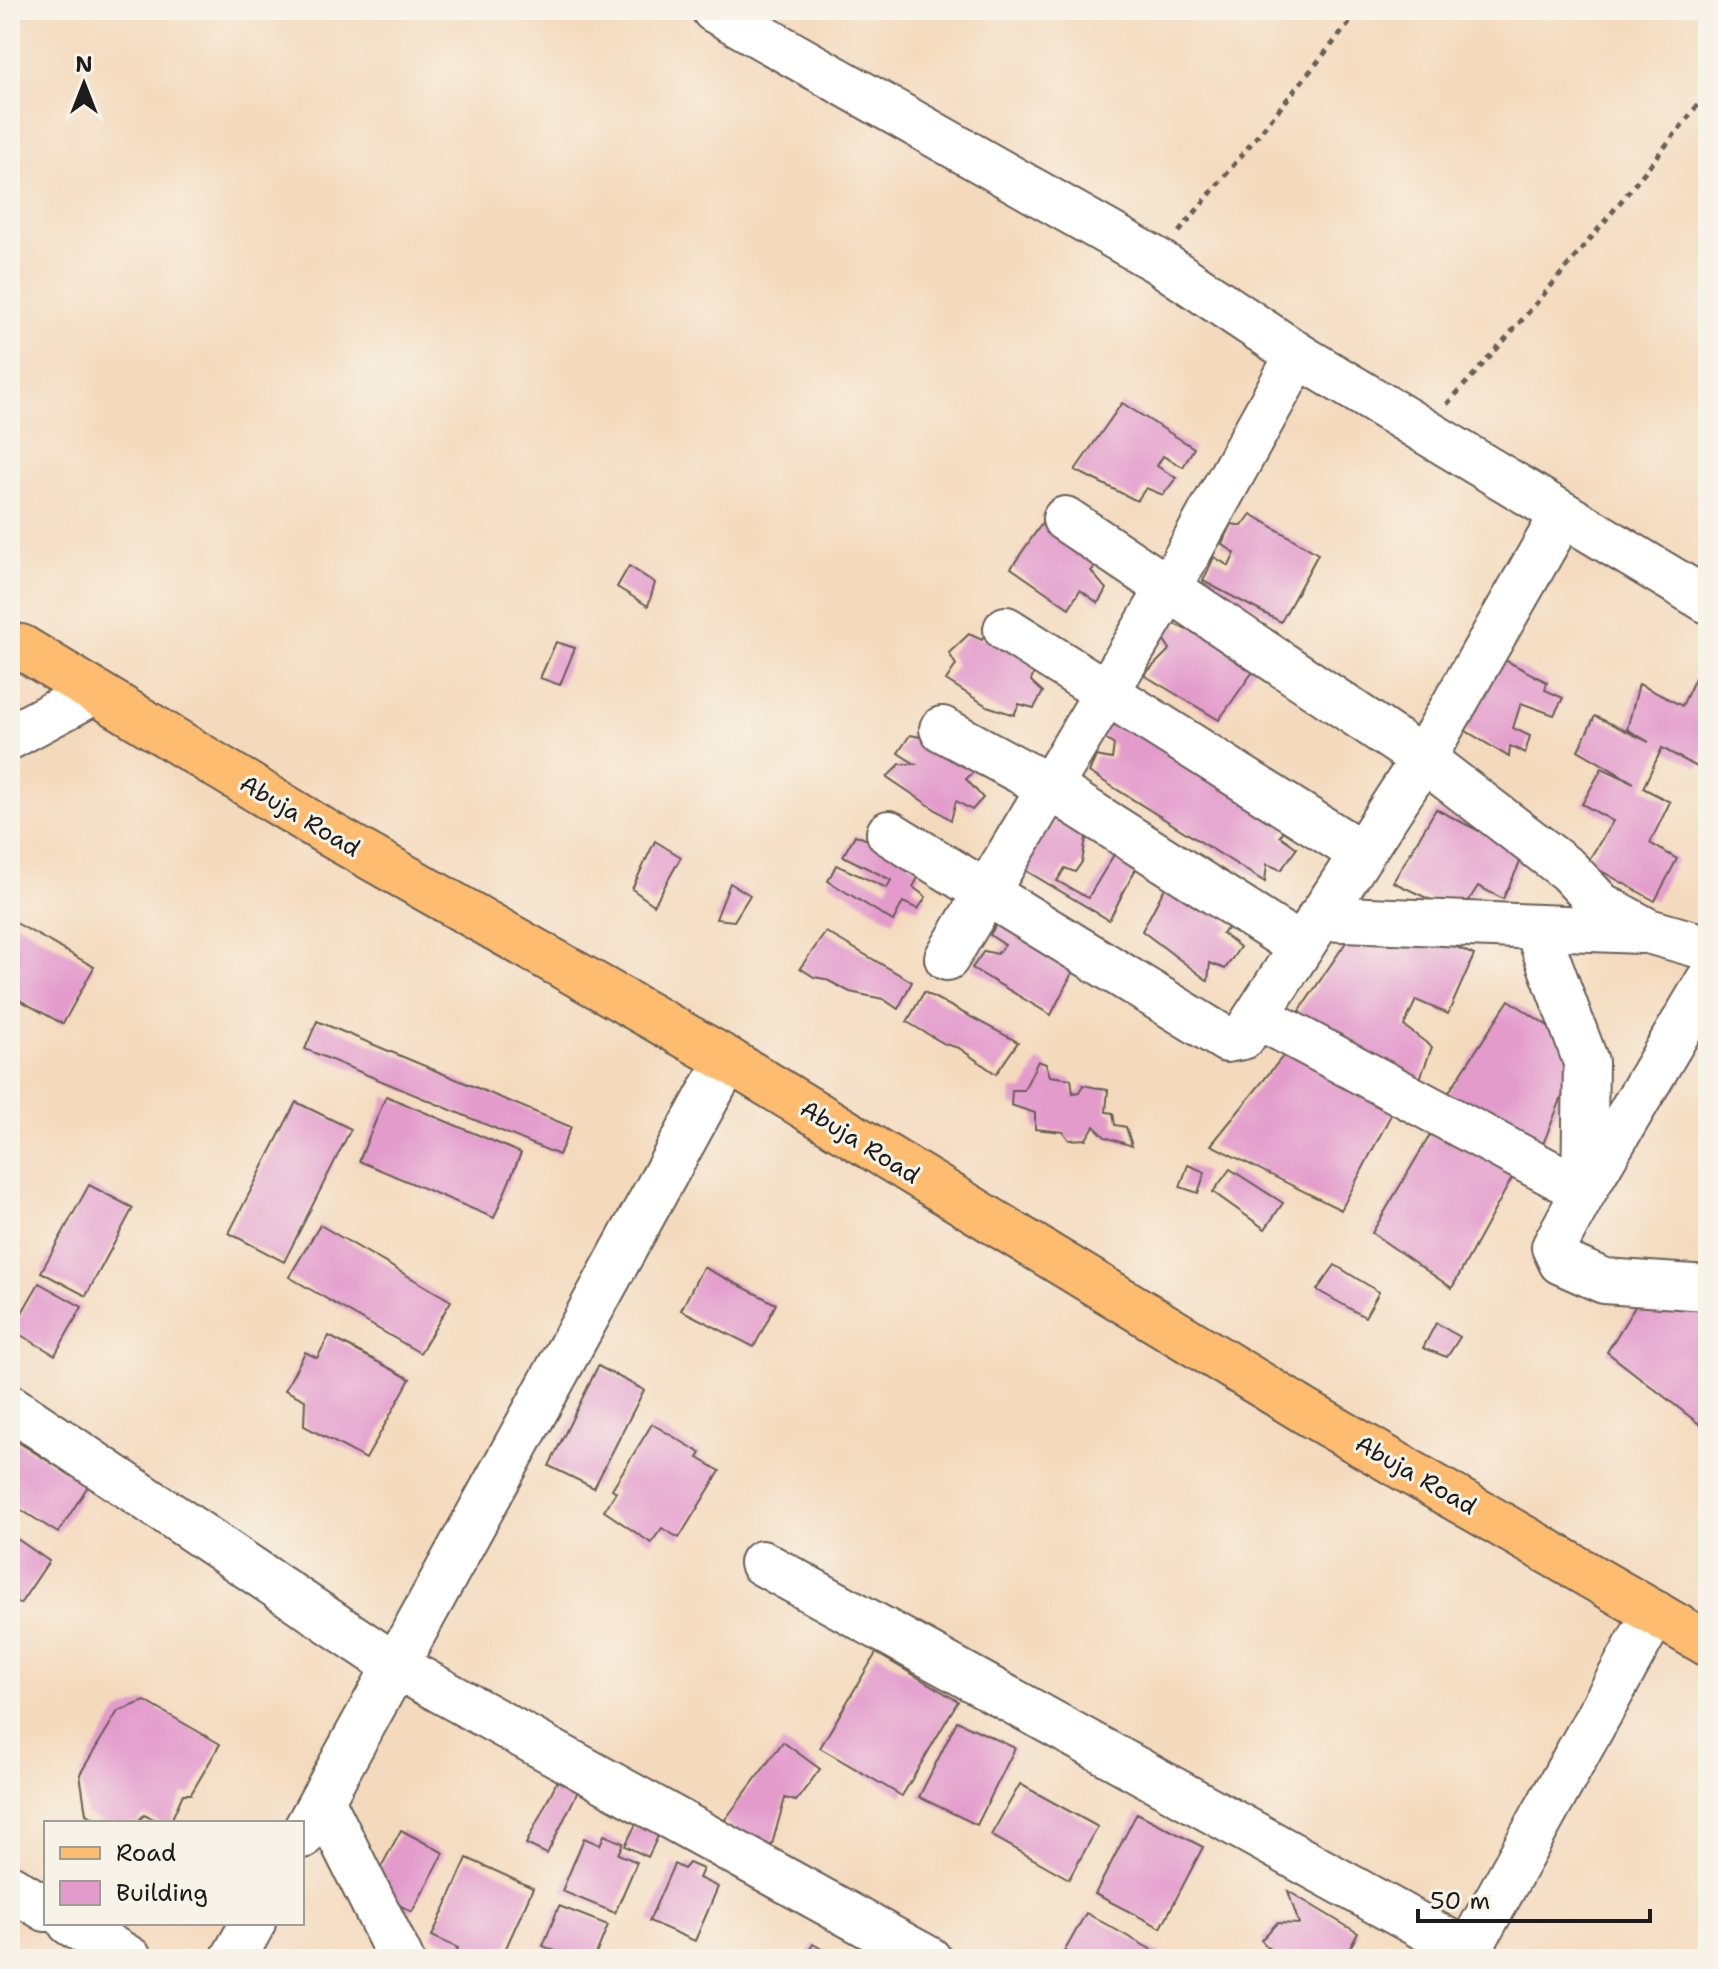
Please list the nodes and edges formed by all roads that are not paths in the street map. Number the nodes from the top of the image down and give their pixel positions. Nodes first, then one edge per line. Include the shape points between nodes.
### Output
1 (714, 10) edge
2 (1298, 355) junction
3 (1563, 514) junction
4 (1065, 519) dead end
5 (1169, 588) junction
6 (1708, 601) edge
7 (1006, 629) dead end
8 (10, 645) edge
9 (1108, 691) junction
10 (94, 692) junction
11 (942, 729) dead end
12 (10, 737) edge
13 (1423, 759) junction
14 (1050, 787) junction
15 (889, 833) dead end
16 (1361, 853) junction
17 (988, 891) junction
18 (1536, 927) junction
19 (1648, 931) junction
20 (1310, 932) junction
21 (1708, 948) edge
22 (947, 958) dead end
23 (1708, 981) edge
24 (1257, 1016) junction
25 (728, 1060) junction
26 (1584, 1191) junction
27 (1708, 1288) edge
28 (10, 1407) edge
29 (762, 1563) dead end
30 (1655, 1613) junction
31 (1708, 1644) edge
32 (396, 1666) junction
33 (312, 1818) edge
34 (10, 1887) edge
35 (44, 1908) edge
36 (73, 1925) edge
37 (252, 1925) edge
38 (1466, 1955) edge
39 (130, 1959) edge
40 (233, 1959) edge
41 (401, 1959) edge
42 (929, 1959) edge

1 - 2 street via 1156,260
2 - 3 street
2 - 5 street
3 - 6 street
3 - 13 street
4 - 5 street
5 - 9 street
5 - 13 street
7 - 9 street
8 - 10 main road, Abuja Road
9 - 14 street
9 - 16 street
10 - 12 street
10 - 25 main road, Abuja Road via 331,835
11 - 14 street
13 - 16 street
13 - 19 street via 1568,870 1601,905
14 - 17 street
14 - 20 street
15 - 17 street
16 - 20 street
17 - 22 street
17 - 24 street via 1227,1040 1243,1037
18 - 19 street
18 - 20 street
18 - 26 street via 1586,1062
19 - 21 street
20 - 24 street
23 - 26 street
24 - 26 street
25 - 30 main road, Abuja Road via 1306,1412
25 - 32 street
26 - 27 street via 1554,1247 1561,1262 1604,1281
28 - 32 street
29 - 38 street
30 - 31 main road, Abuja Road
30 - 38 street
32 - 33 street
32 - 42 street
33 - 41 street
34 - 35 street
36 - 39 street
37 - 40 street

